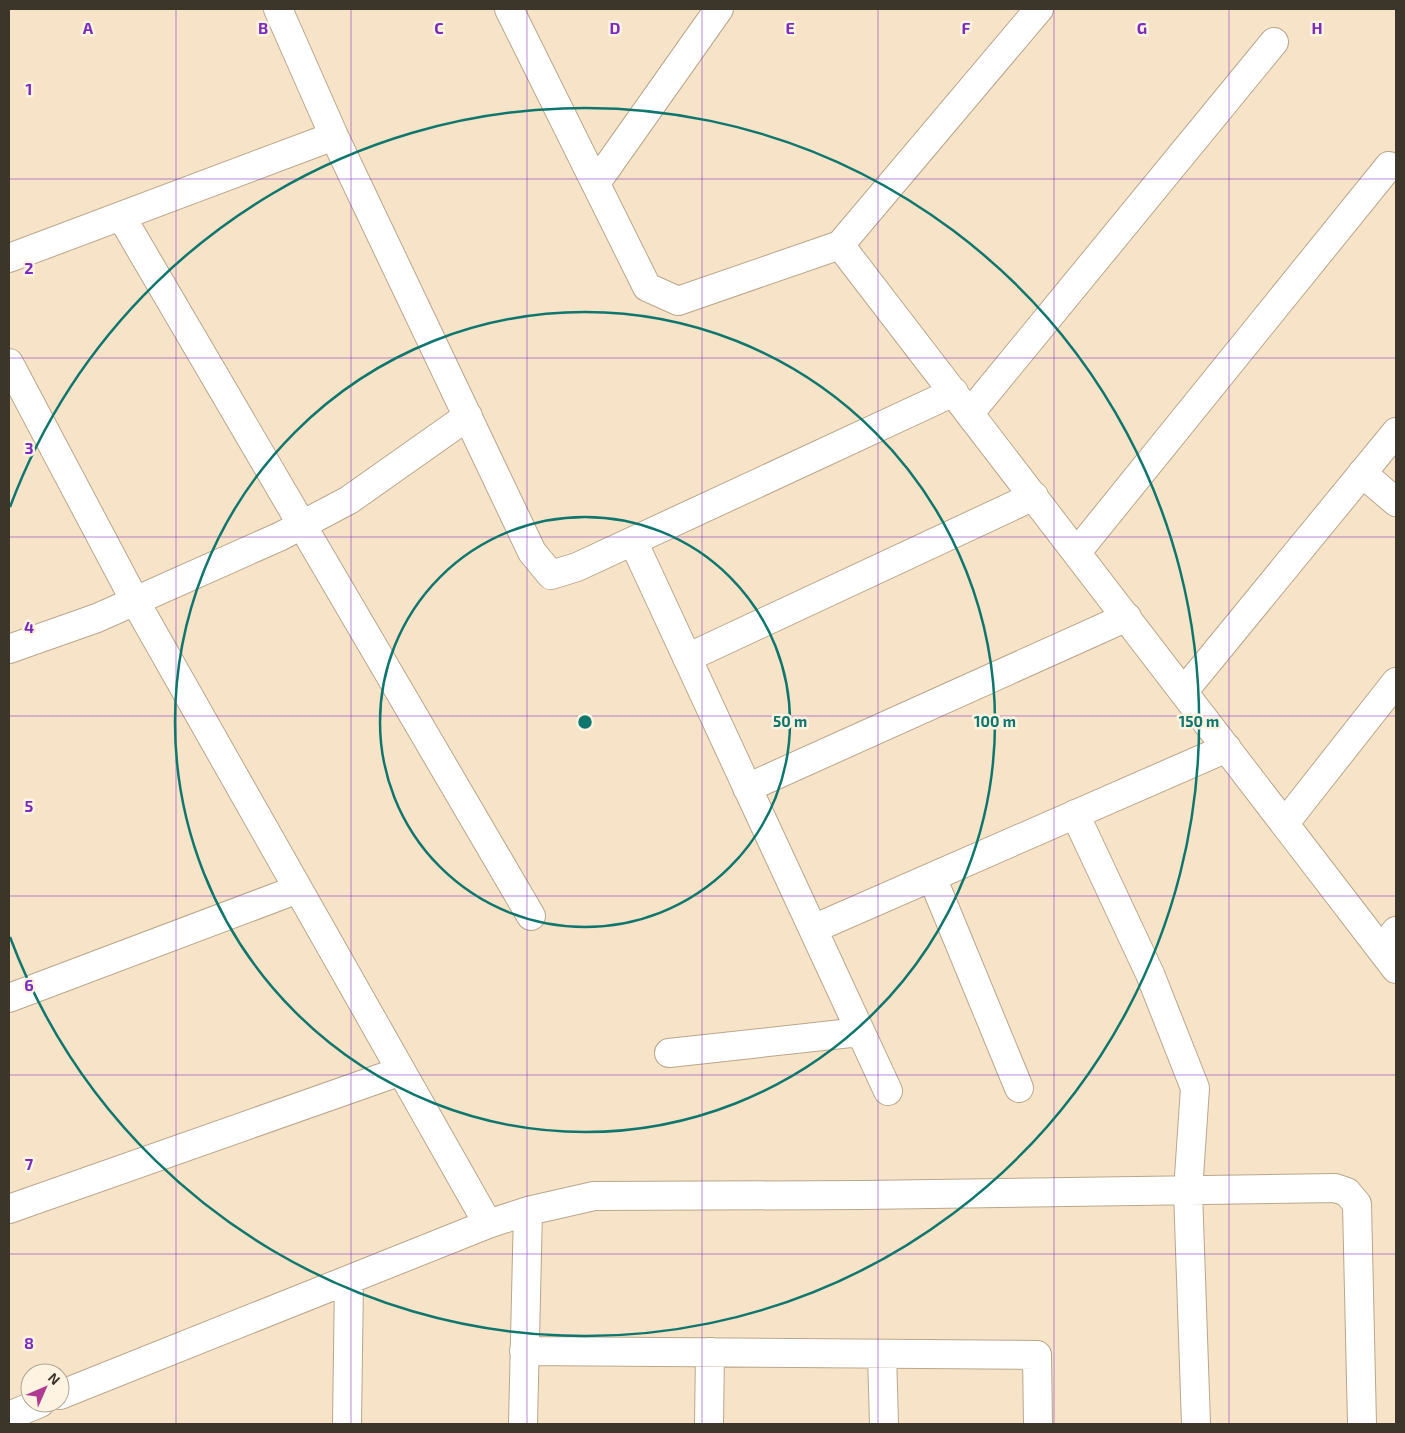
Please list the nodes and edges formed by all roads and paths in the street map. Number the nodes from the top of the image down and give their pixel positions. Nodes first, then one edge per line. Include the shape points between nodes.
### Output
1 (278, 9) edge
2 (509, 9) edge
3 (719, 9) edge
4 (1039, 9) edge
5 (1274, 42) dead end
6 (334, 136) junction
7 (1389, 166) dead end
8 (596, 183) junction
9 (121, 216) junction
10 (840, 245) junction
11 (9, 258) edge
12 (9, 363) edge
13 (962, 402) junction
14 (468, 416) junction
15 (1396, 432) edge
16 (1362, 473) junction
17 (1034, 496) junction
18 (1396, 502) edge
19 (302, 525) junction
20 (633, 541) junction
21 (1077, 552) junction
22 (135, 601) junction
23 (1127, 617) junction
24 (9, 648) edge
25 (687, 658) junction
26 (1396, 682) edge
27 (1184, 691) junction
28 (1228, 748) junction
29 (747, 788) junction
30 (1075, 814) junction
31 (1285, 823) junction
32 (932, 877) junction
33 (298, 889) junction
34 (530, 916) dead end
35 (813, 929) junction
36 (1391, 950) edge
37 (9, 998) edge
38 (860, 1032) junction
39 (669, 1053) dead end
40 (401, 1071) junction
41 (1020, 1088) dead end
42 (888, 1091) dead end
43 (1188, 1191) junction
44 (9, 1208) edge
45 (528, 1211) junction
46 (488, 1224) junction
47 (349, 1280) junction
48 (524, 1351) junction
49 (710, 1352) junction
50 (882, 1354) junction
51 (70, 1391) edge
52 (347, 1424) edge
53 (523, 1424) edge
54 (709, 1424) edge
55 (884, 1424) edge
56 (1038, 1424) edge
57 (1196, 1424) edge
58 (1362, 1424) edge

1 - 6 street
2 - 8 street
3 - 8 street
4 - 10 street
5 - 13 street
6 - 9 street
6 - 14 street
7 - 21 street
8 - 10 street via 647,287 678,302
9 - 11 street
9 - 19 street
10 - 13 street
12 - 22 street
13 - 17 street
13 - 20 street
14 - 19 street via 349,500
14 - 20 street via 532,552 551,575 577,567
15 - 16 street
16 - 18 street
16 - 27 street
17 - 21 street
17 - 25 street
19 - 22 street
19 - 34 street
20 - 25 street
21 - 23 street
22 - 24 street via 97,618
22 - 33 street
23 - 27 street
23 - 29 street
25 - 29 street
26 - 31 street
27 - 28 street
28 - 30 street
28 - 31 street
29 - 35 street
30 - 32 street
30 - 43 street via 1150,974 1195,1088
31 - 36 street
32 - 35 street
32 - 41 street
33 - 37 street
33 - 40 street
35 - 38 street
38 - 39 street
38 - 42 street
40 - 44 street
40 - 46 street
43 - 45 street via 594,1196
43 - 57 street
43 - 58 street via 1335,1188 1347,1192 1357,1204
45 - 46 street
45 - 48 street
46 - 47 street
47 - 51 street
47 - 52 street
48 - 49 street
48 - 53 street
49 - 50 street
49 - 54 street
50 - 55 street
50 - 56 street via 1036,1355

